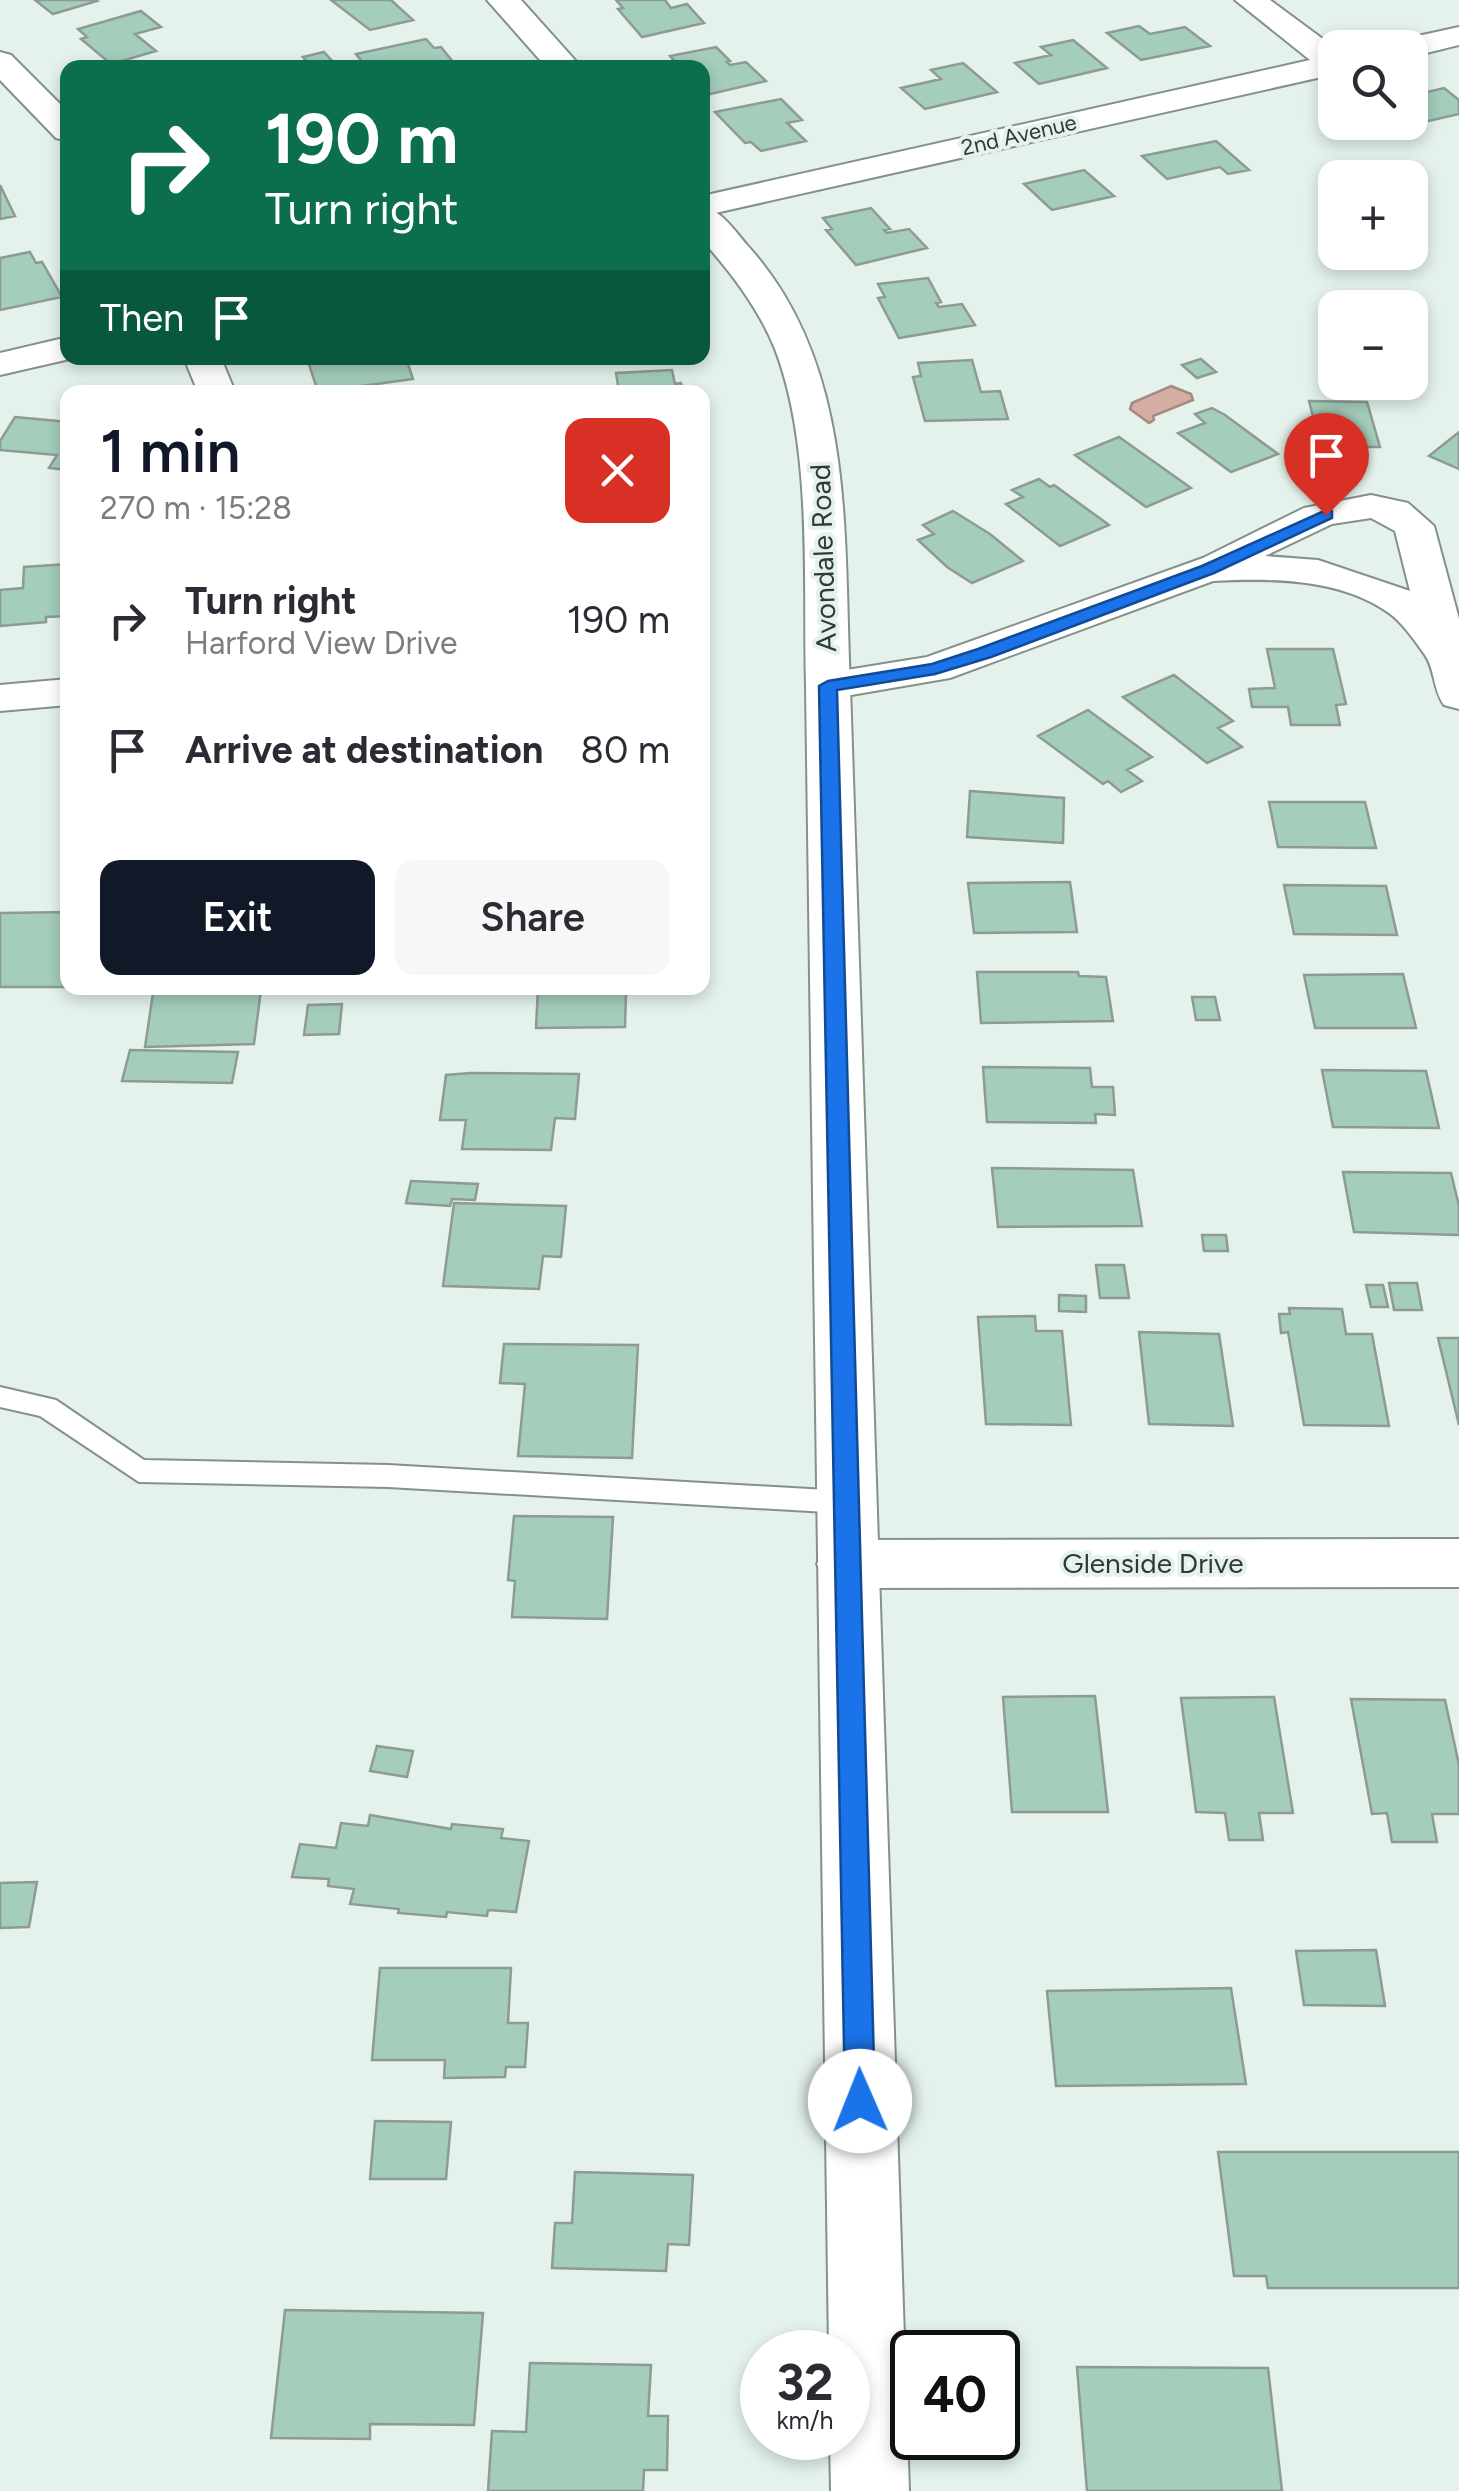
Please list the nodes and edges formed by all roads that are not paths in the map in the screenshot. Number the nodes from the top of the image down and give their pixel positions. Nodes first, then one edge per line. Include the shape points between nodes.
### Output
1 (502, 0) edge
2 (1250, 0) edge
3 (1459, 36) edge
4 (1428, 43) edge
5 (1318, 50) edge
6 (558, 60) edge
7 (0, 62) edge
8 (1318, 67) edge
9 (60, 122) edge
10 (710, 204) edge
11 (710, 226) edge
12 (60, 350) edge
13 (0, 364) edge
14 (1208, 569) junction
15 (1454, 676) edge
16 (828, 686) junction
17 (60, 693) edge
18 (0, 698) edge
19 (0, 1397) edge
20 (844, 1502) junction
21 (1459, 1563) edge
22 (846, 1564) junction
23 (870, 2491) edge

1 - 6 street
2 - 5 street
3 - 4 street
7 - 9 street
8 - 10 street, 2nd Avenue
11 - 16 street, Avondale Road via 772,305 808,392 818,448
12 - 13 street
14 - 15 street via 1318,572 1380,591 1406,605
14 - 15 street via 1348,507 1402,513 1414,526
14 - 16 street via 935,669
16 - 20 street, Avondale Road
17 - 18 street
19 - 20 lane via 47,1407 139,1471 388,1476
20 - 22 street, Avondale Road
21 - 22 street, Glenside Drive
22 - 23 street, Avondale Road

